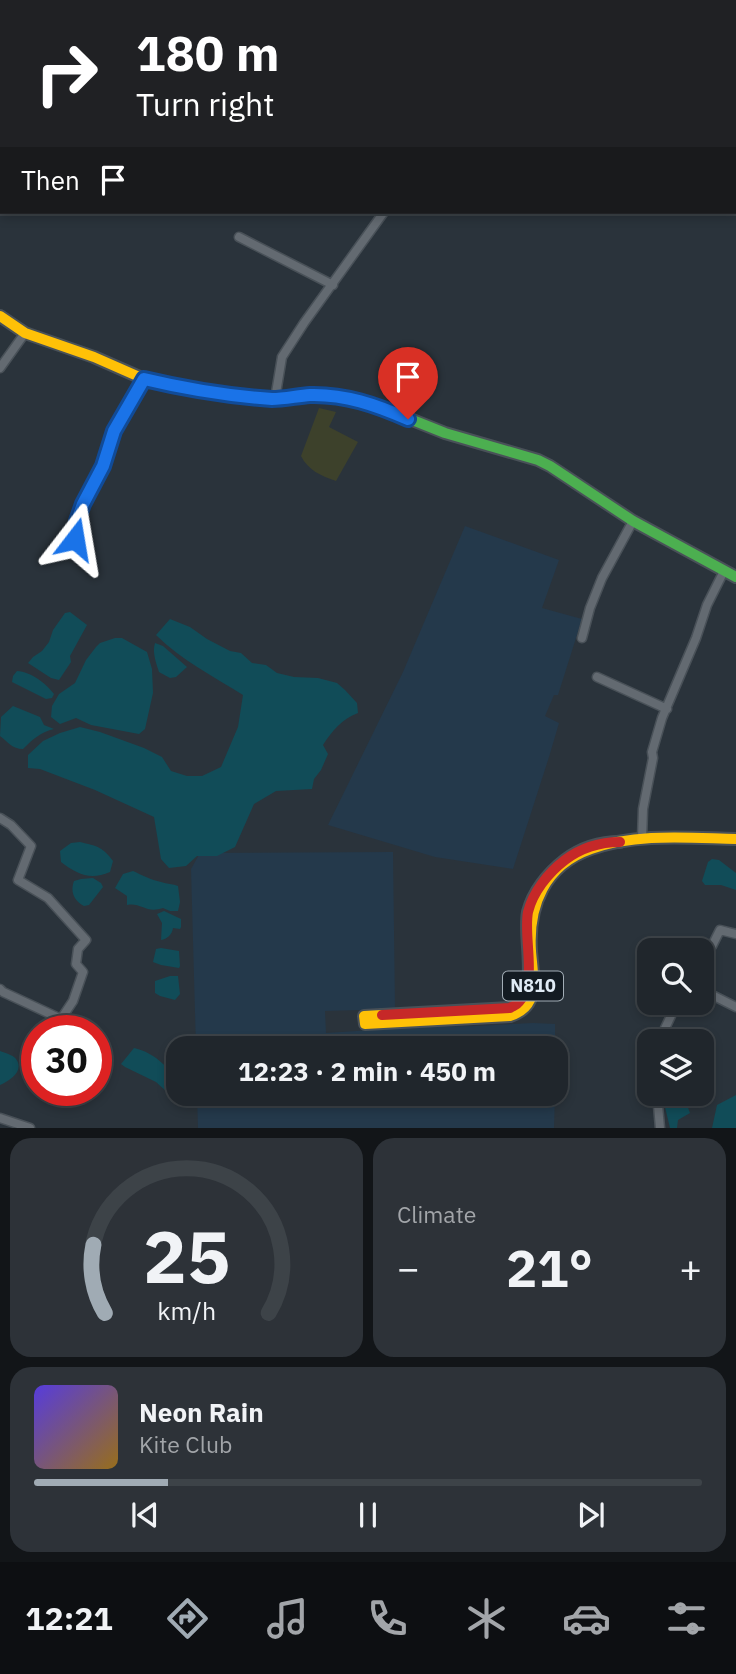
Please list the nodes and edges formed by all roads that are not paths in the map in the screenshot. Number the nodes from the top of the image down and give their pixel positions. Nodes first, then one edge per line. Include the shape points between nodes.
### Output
1 (383, 214) edge
2 (239, 237) dead end
3 (333, 285) junction
4 (0, 316) edge
5 (25, 334) junction
6 (0, 368) edge
7 (144, 379) junction
8 (275, 399) junction
9 (633, 521) junction
10 (75, 539) dead end
11 (724, 571) junction
12 (736, 577) edge
13 (582, 638) dead end
14 (597, 677) dead end
15 (667, 709) junction
16 (0, 818) edge
17 (642, 839) junction
18 (736, 839) edge
19 (536, 896) junction
20 (736, 934) edge
21 (714, 942) edge
22 (0, 989) edge
23 (714, 996) edge
24 (736, 1007) edge
25 (658, 1106) edge
26 (0, 1118) edge
27 (30, 1128) edge
28 (660, 1128) edge

1 - 3 street
2 - 3 street
3 - 8 street via 282,357
4 - 5 main road
5 - 6 street
5 - 7 main road
7 - 8 main road
7 - 10 street via 114,431 103,466 83,504
8 - 9 main road via 311,395 358,400 445,433 538,460
9 - 11 main road
9 - 13 street via 602,578
11 - 12 main road
11 - 15 street
14 - 15 street
15 - 17 street via 652,752
16 - 22 street via 31,846 18,880 48,898 86,940 78,949 76,964 83,972 74,1001 61,1019
17 - 18 main road, N810
17 - 19 main road, N810 via 592,845 565,859 545,878
19 - 19 main road, N810 via 531,922 533,989 520,1013 365,1024 364,1016 510,1008 519,1003 528,982 527,915
20 - 21 street via 720,930
23 - 24 street
25 - 28 street
26 - 27 street

